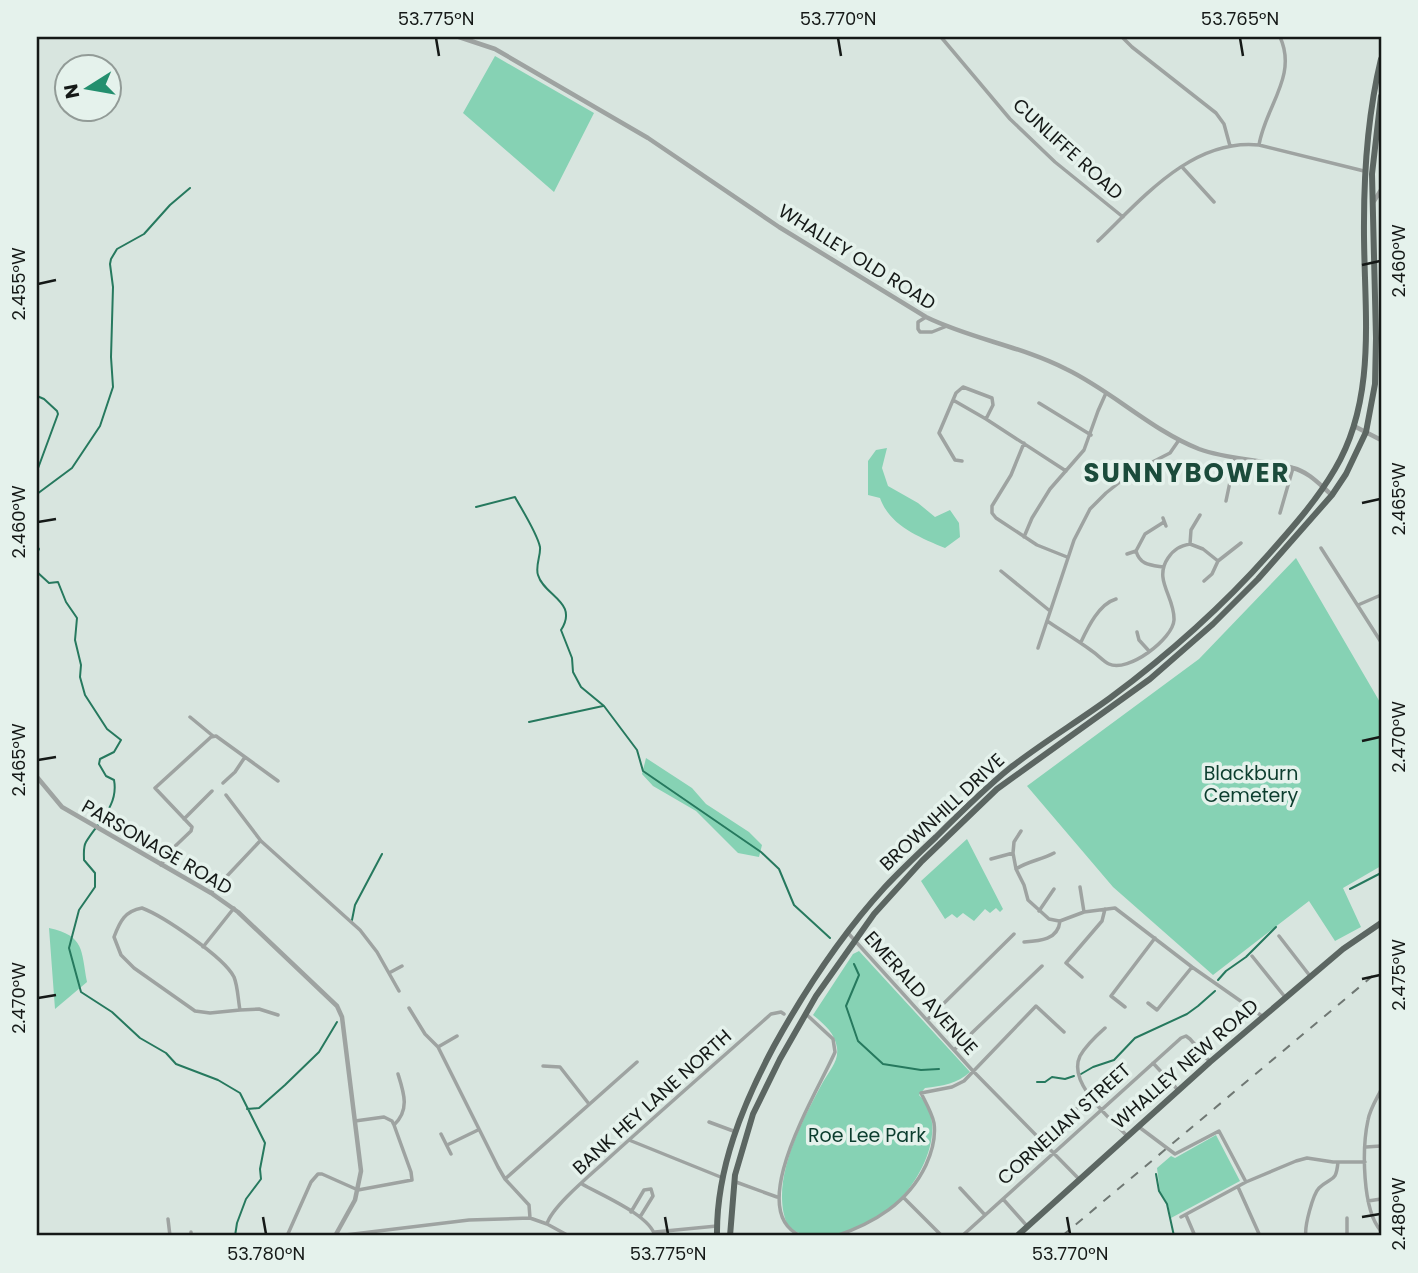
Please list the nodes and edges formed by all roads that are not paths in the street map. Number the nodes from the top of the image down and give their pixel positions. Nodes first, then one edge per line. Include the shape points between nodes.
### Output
1 (458, 37) edge
2 (941, 37) edge
3 (1122, 37) edge
4 (1280, 37) edge
5 (1381, 59) edge
6 (1381, 96) edge
7 (1259, 145) junction
8 (1230, 146) junction
9 (1182, 167) junction
10 (1364, 171) junction
11 (1372, 174) junction
12 (1381, 176) edge
13 (1381, 190) edge
14 (1214, 202) dead end
15 (1373, 205) junction
16 (1123, 217) junction
17 (1098, 241) dead end
18 (926, 317) junction
19 (947, 326) junction
20 (1107, 393) junction
21 (953, 400) junction
22 (1039, 403) dead end
23 (986, 419) junction
24 (1354, 426) junction
25 (1366, 432) junction
26 (1091, 435) junction
27 (1179, 440) junction
28 (1381, 440) edge
29 (1024, 443) junction
30 (1235, 458) junction
31 (962, 461) dead end
32 (1294, 468) junction
33 (1066, 471) junction
34 (1323, 487) junction
35 (1332, 495) junction
36 (1226, 501) dead end
37 (1280, 513) dead end
38 (1200, 515) dead end
39 (1164, 522) dead end
40 (1024, 537) junction
41 (1241, 543) dead end
42 (1190, 544) junction
43 (1321, 548) dead end
44 (1136, 551) junction
45 (1127, 554) dead end
46 (1067, 557) junction
47 (1218, 561) junction
48 (1163, 567) junction
49 (1001, 570) dead end
50 (1204, 581) dead end
51 (1381, 594) edge
52 (1116, 599) dead end
53 (1357, 605) junction
54 (1050, 611) junction
55 (1047, 621) junction
56 (1138, 632) dead end
57 (1381, 642) edge
58 (1080, 643) junction
59 (1038, 648) dead end
60 (1149, 650) junction
61 (190, 717) dead end
62 (213, 736) junction
63 (245, 757) junction
64 (37, 778) edge
65 (278, 781) dead end
66 (223, 783) dead end
67 (212, 791) dead end
68 (226, 795) dead end
69 (184, 819) junction
70 (1021, 831) dead end
71 (261, 841) junction
72 (1013, 853) junction
73 (1054, 853) dead end
74 (991, 859) dead end
75 (161, 865) junction
76 (1016, 869) junction
77 (1080, 887) dead end
78 (1054, 889) dead end
79 (211, 893) junction
80 (234, 908) junction
81 (1105, 909) junction
82 (1039, 911) junction
83 (1084, 912) junction
84 (1060, 921) junction
85 (1381, 923) edge
86 (848, 933) junction
87 (1014, 934) dead end
88 (1279, 936) dead end
89 (1155, 938) junction
90 (854, 940) junction
91 (1024, 942) dead end
92 (203, 947) junction
93 (1252, 956) dead end
94 (402, 966) dead end
95 (1042, 966) dead end
96 (1192, 967) junction
97 (389, 973) junction
98 (1310, 975) junction
99 (1082, 977) dead end
100 (399, 991) dead end
101 (1285, 997) junction
102 (1148, 1003) dead end
103 (1125, 1007) dead end
104 (409, 1008) dead end
105 (240, 1010) junction
106 (784, 1014) dead end
107 (806, 1014) junction
108 (278, 1015) dead end
109 (1263, 1016) junction
110 (926, 1020) junction
111 (1105, 1028) dead end
112 (1064, 1032) dead end
113 (1101, 1032) junction
114 (457, 1036) dead end
115 (1107, 1038) dead end
116 (438, 1047) junction
117 (954, 1049) junction
118 (637, 1062) dead end
119 (1210, 1062) junction
120 (1153, 1063) junction
121 (542, 1066) dead end
122 (973, 1071) junction
123 (398, 1074) dead end
124 (1178, 1090) junction
125 (1381, 1090) edge
126 (1090, 1096) junction
127 (590, 1104) junction
128 (1101, 1108) junction
129 (355, 1121) junction
130 (709, 1122) dead end
131 (394, 1125) junction
132 (1138, 1126) junction
133 (478, 1130) junction
134 (736, 1132) junction
135 (441, 1134) dead end
136 (1127, 1136) junction
137 (629, 1140) junction
138 (1042, 1141) junction
139 (447, 1144) junction
140 (1381, 1146) edge
141 (1366, 1147) junction
142 (1053, 1153) junction
143 (451, 1154) dead end
144 (1338, 1162) junction
145 (1365, 1162) junction
146 (723, 1178) junction
147 (505, 1179) junction
148 (1079, 1179) junction
149 (734, 1181) junction
150 (1246, 1182) junction
151 (582, 1183) junction
152 (1238, 1186) junction
153 (960, 1188) dead end
154 (358, 1190) junction
155 (777, 1198) junction
156 (904, 1198) junction
157 (1003, 1199) junction
158 (1381, 1199) edge
159 (1368, 1201) junction
160 (631, 1212) junction
161 (985, 1215) junction
162 (640, 1217) junction
163 (530, 1218) junction
164 (1347, 1218) dead end
165 (168, 1219) dead end
166 (547, 1224) junction
167 (717, 1226) junction
168 (1028, 1226) junction
169 (1381, 1231) edge
170 (655, 1234) edge
171 (170, 1236) edge
172 (287, 1236) edge
173 (336, 1236) edge
174 (569, 1236) edge
175 (717, 1236) edge
176 (730, 1236) edge
177 (801, 1236) edge
178 (835, 1236) edge
179 (942, 1236) edge
180 (962, 1236) edge
181 (1017, 1236) edge
182 (1195, 1236) edge
183 (1260, 1236) edge
184 (1306, 1236) edge
185 (1347, 1236) edge

1 - 18 street, WHALLEY OLD ROAD via 495,50 648,138 779,227
2 - 16 street, CUNLIFFE ROAD via 1010,119
3 - 8 street via 1216,113
4 - 7 street via 1287,61 1285,77
5 - 10 highway, BROWNHILL DRIVE
6 - 11 highway, BROWNHILL DRIVE
7 - 8 street
7 - 10 street
8 - 9 street via 1206,151
9 - 14 street
9 - 16 street
10 - 11 street
10 - 24 highway, BROWNHILL DRIVE via 1366,338
11 - 12 street
11 - 15 highway, BROWNHILL DRIVE
13 - 15 street
15 - 25 highway, BROWNHILL DRIVE via 1376,362
16 - 17 street
18 - 19 street, WHALLEY OLD ROAD
18 - 19 street via 918,321 920,332
19 - 20 street, WHALLEY OLD ROAD via 1043,357
20 - 26 street
20 - 27 street, WHALLEY OLD ROAD
21 - 23 street
21 - 23 street via 961,387 988,395 993,402
21 - 31 street via 939,435 955,460
22 - 26 street
23 - 29 street
24 - 25 street
24 - 34 highway, BROWNHILL DRIVE
25 - 28 street
25 - 35 highway, BROWNHILL DRIVE
26 - 33 street
27 - 30 street, WHALLEY OLD ROAD
27 - 46 street via 1170,453 1131,473 1090,509
29 - 33 street
29 - 40 street via 992,511
30 - 32 street, WHALLEY OLD ROAD
30 - 36 street
32 - 34 street, WHALLEY OLD ROAD
32 - 37 street
33 - 40 street via 1044,498
34 - 35 street, WHALLEY OLD ROAD
34 - 86 highway, BROWNHILL DRIVE via 1303,516 1193,632 997,779 884,888
35 - 90 highway, BROWNHILL DRIVE via 1258,579 1184,650 991,794 894,891
38 - 42 street via 1191,530
39 - 44 street via 1145,534
40 - 46 street
41 - 47 street
42 - 47 street
42 - 48 street via 1173,552
43 - 53 street
44 - 45 street
44 - 48 street via 1143,563
46 - 54 street
47 - 50 street
48 - 60 street via 1174,620 1169,634
49 - 54 street
51 - 53 street
52 - 58 street via 1097,615
53 - 57 street
54 - 55 street
55 - 58 street
55 - 59 street
56 - 60 street via 1137,640
58 - 60 street via 1112,666 1129,664
61 - 62 street
62 - 63 street
62 - 69 street via 155,788
63 - 65 street
63 - 66 street
64 - 75 street, PARSONAGE ROAD via 62,807
67 - 69 street
68 - 71 street
69 - 75 street via 191,831
70 - 72 street
71 - 79 street
71 - 97 street via 360,930
72 - 74 street
72 - 76 street
73 - 76 street
75 - 79 street, PARSONAGE ROAD
76 - 82 street via 1028,900
77 - 83 street
78 - 82 street
79 - 80 street, PARSONAGE ROAD
80 - 92 street
80 - 129 street, PARSONAGE ROAD via 337,1006
81 - 83 street
81 - 89 street via 1115,908
81 - 99 street via 1102,921 1066,963
82 - 84 street
83 - 84 street
84 - 91 street via 1053,936
85 - 98 highway, WHALLEY NEW ROAD
86 - 90 street, EMERALD AVENUE
86 - 134 highway, BROWNHILL DRIVE via 790,1018 761,1071
87 - 110 street
88 - 98 street
89 - 96 street
89 - 103 street via 1111,996
90 - 107 highway, BROWNHILL DRIVE
90 - 110 street, EMERALD AVENUE
92 - 105 street via 233,976
92 - 105 street via 142,908 124,915 114,937 121,955 134,968 195,1011
93 - 101 street
94 - 97 street
95 - 117 street
96 - 102 street via 1157,1010
96 - 109 street
97 - 100 street
98 - 101 highway, WHALLEY NEW ROAD
101 - 109 highway, WHALLEY NEW ROAD
104 - 116 street
105 - 108 street
106 - 137 street, BANK HEY LANE NORTH via 771,1014
107 - 149 highway, BROWNHILL DRIVE via 753,1114
107 - 155 street via 833,1039 835,1052 795,1135
109 - 119 highway, WHALLEY NEW ROAD
110 - 117 street, EMERALD AVENUE
111 - 113 street
112 - 122 street via 1037,1006
113 - 115 street
113 - 126 street via 1079,1058 1078,1075
114 - 116 street
116 - 133 street
117 - 122 street, EMERALD AVENUE
118 - 127 street
119 - 120 street, CORNELIAN STREET via 1186,1036
119 - 124 highway, WHALLEY NEW ROAD
120 - 124 street
120 - 128 street, CORNELIAN STREET
121 - 127 street via 560,1068
122 - 138 street, EMERALD AVENUE
122 - 156 street via 952,1087 921,1093 933,1122 934,1143 917,1183
123 - 131 street via 406,1100
124 - 132 highway, WHALLEY NEW ROAD
125 - 141 street via 1368,1120
126 - 128 street
126 - 138 street
127 - 147 street
128 - 136 street
128 - 142 street, CORNELIAN STREET
129 - 131 street via 384,1117
129 - 154 street, PARSONAGE ROAD via 361,1171
130 - 134 street
131 - 154 street via 412,1180
132 - 136 highway, WHALLEY NEW ROAD
132 - 150 street via 1175,1154 1219,1131
133 - 139 street
133 - 147 street
134 - 146 highway, BROWNHILL DRIVE
135 - 139 street
136 - 148 highway, WHALLEY NEW ROAD
137 - 146 street
137 - 151 street, BANK HEY LANE NORTH
138 - 142 street, EMERALD AVENUE
139 - 143 street
140 - 141 street
141 - 145 street
142 - 148 street, EMERALD AVENUE
142 - 157 street, CORNELIAN STREET
144 - 145 street
144 - 150 street via 1307,1158
144 - 184 street via 1334,1177 1316,1192
145 - 159 street
146 - 167 highway, BROWNHILL DRIVE
147 - 163 street via 529,1205
148 - 168 highway, WHALLEY NEW ROAD
149 - 155 street
149 - 176 highway, BROWNHILL DRIVE
150 - 152 street
151 - 160 street
151 - 166 street, BANK HEY LANE NORTH via 549,1216
152 - 182 street via 1183,1216
152 - 183 street
153 - 161 street
154 - 172 street via 322,1174 314,1176
154 - 173 street, PARSONAGE ROAD
155 - 177 street via 787,1229
156 - 178 street via 873,1221
156 - 179 street
157 - 161 street, CORNELIAN STREET
157 - 168 street
158 - 159 street
159 - 169 street
160 - 162 street
160 - 162 street via 644,1190 652,1189 653,1196
161 - 180 street, CORNELIAN STREET
162 - 170 street
163 - 166 street
163 - 173 street
164 - 185 street
165 - 171 street
166 - 174 street
167 - 170 street
167 - 175 highway, BROWNHILL DRIVE
168 - 181 highway, WHALLEY NEW ROAD

